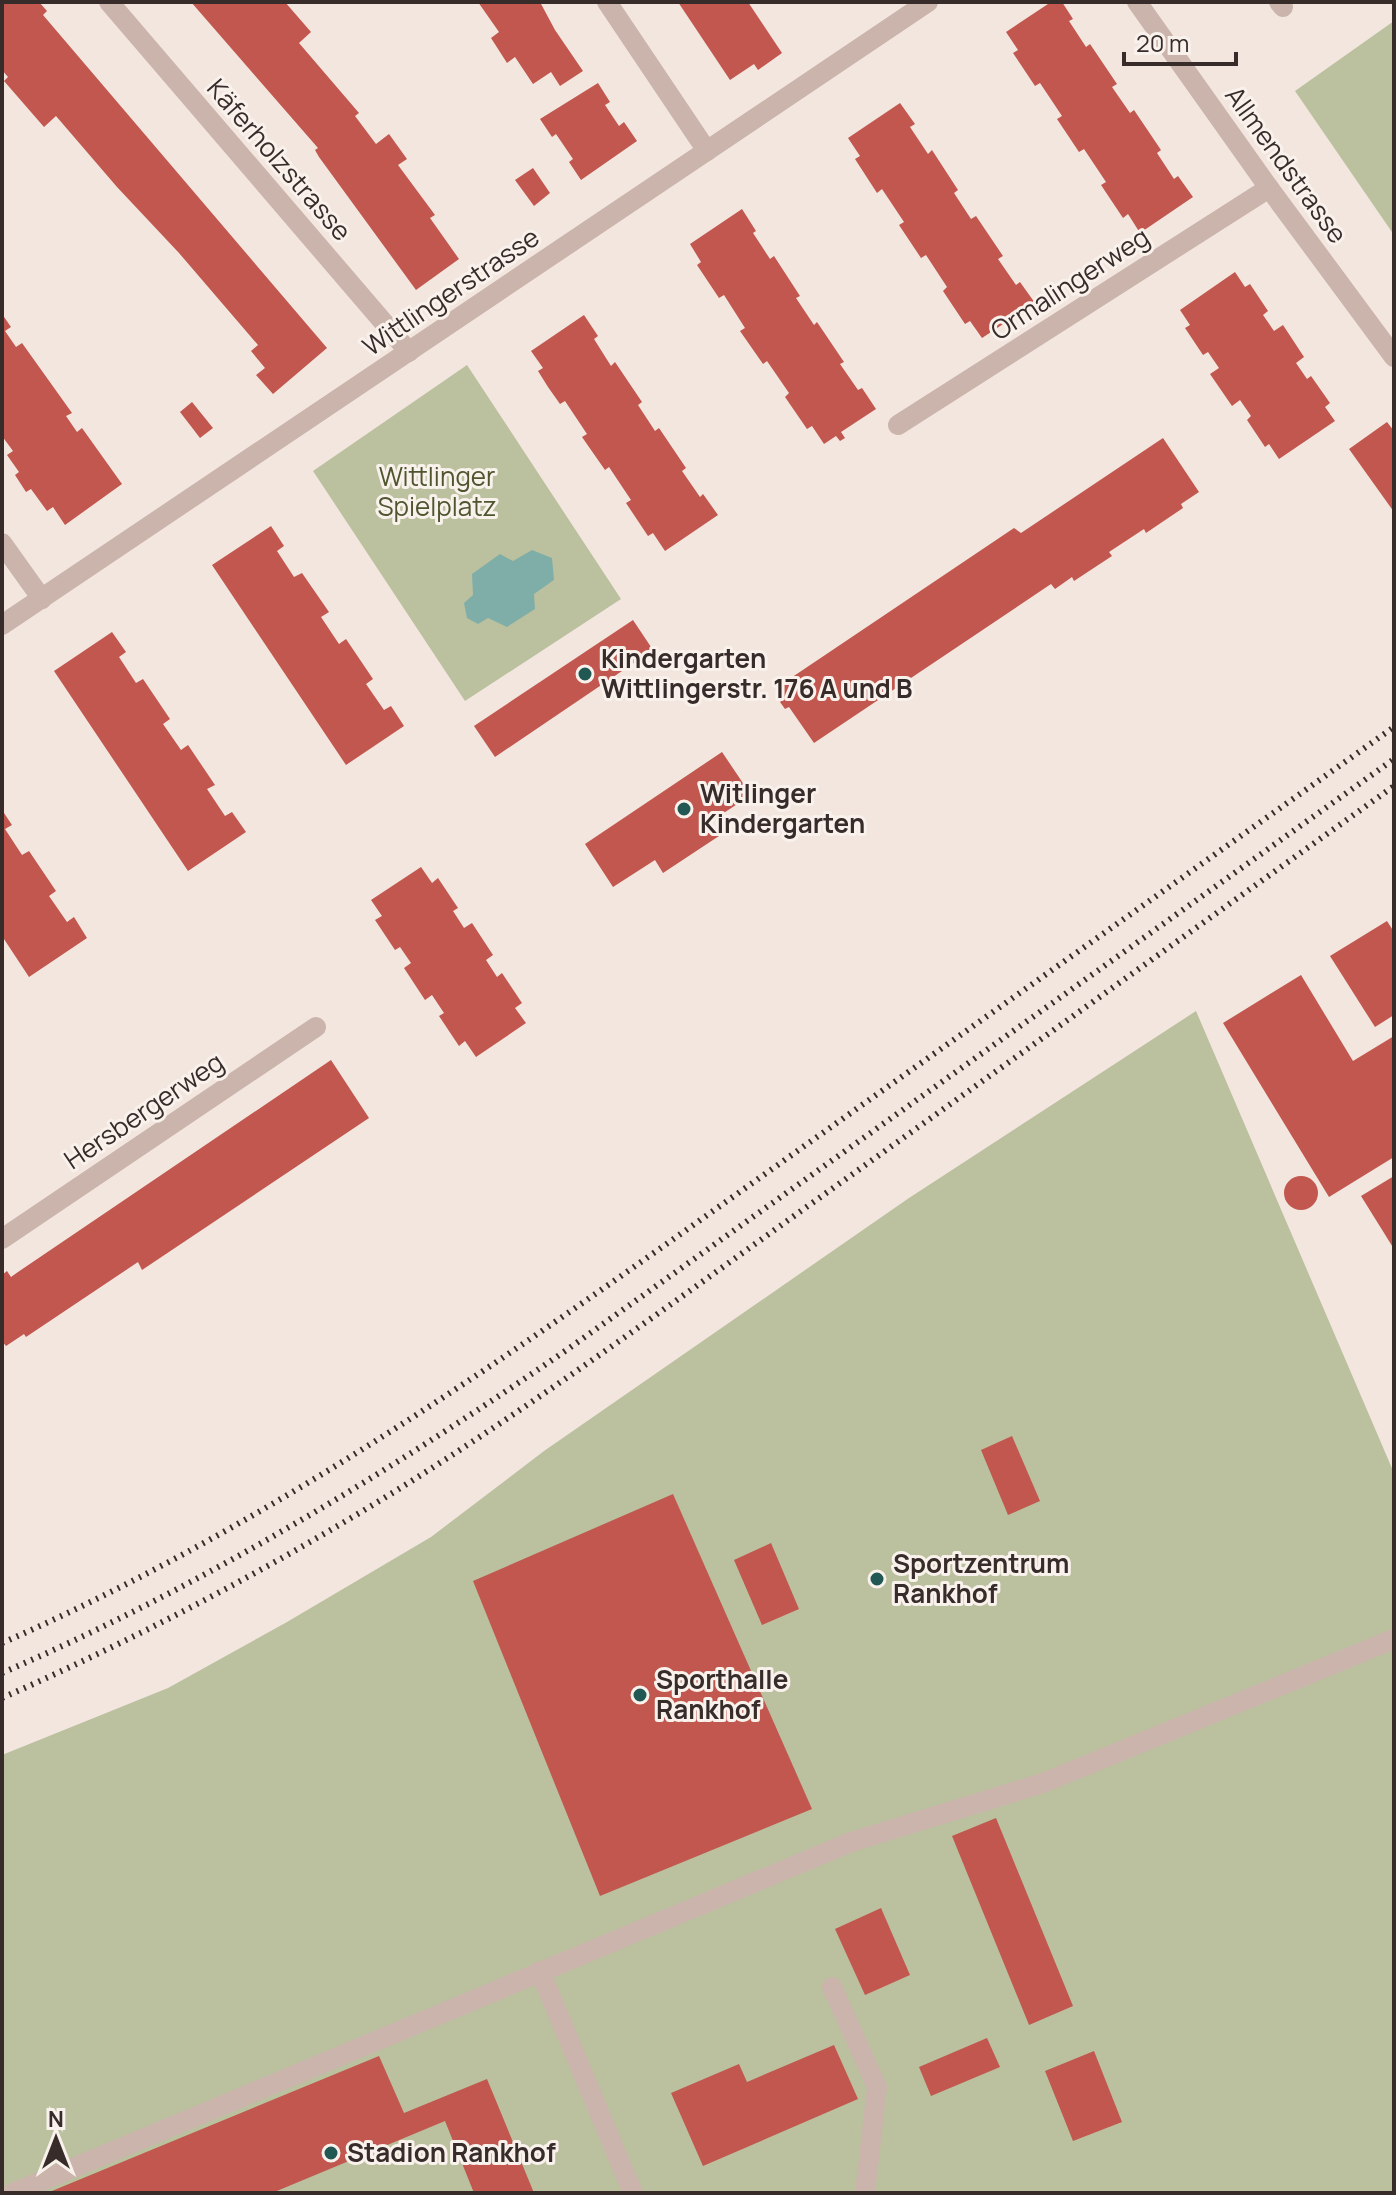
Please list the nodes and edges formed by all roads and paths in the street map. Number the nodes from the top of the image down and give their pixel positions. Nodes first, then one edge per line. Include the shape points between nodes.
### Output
1 (109, 2) edge
2 (607, 2) edge
3 (928, 2) edge
4 (1137, 2) edge
5 (707, 151) junction
6 (1269, 188) junction
7 (409, 352) junction
8 (1394, 357) edge
9 (898, 425) dead end
10 (2, 543) edge
11 (42, 599) junction
12 (2, 625) edge
13 (316, 1027) dead end
14 (2, 1239) edge
15 (1394, 1639) edge
16 (540, 1971) junction
17 (832, 1987) dead end
18 (13, 2193) edge
19 (633, 2193) edge
20 (865, 2193) edge

1 - 7 street, Käferholzstrasse
2 - 5 street
3 - 5 street, Wittlingerstrasse
4 - 6 street, Allmendstrasse
5 - 7 street, Wittlingerstrasse
6 - 8 street, Allmendstrasse
6 - 9 street, Ormalingerweg
7 - 11 street, Wittlingerstrasse
10 - 11 street
11 - 12 street, Wittlingerstrasse
13 - 14 street, Hersbergerweg
15 - 16 street via 1043,1783 851,1842
16 - 18 street
16 - 19 street
17 - 20 street via 877,2087

